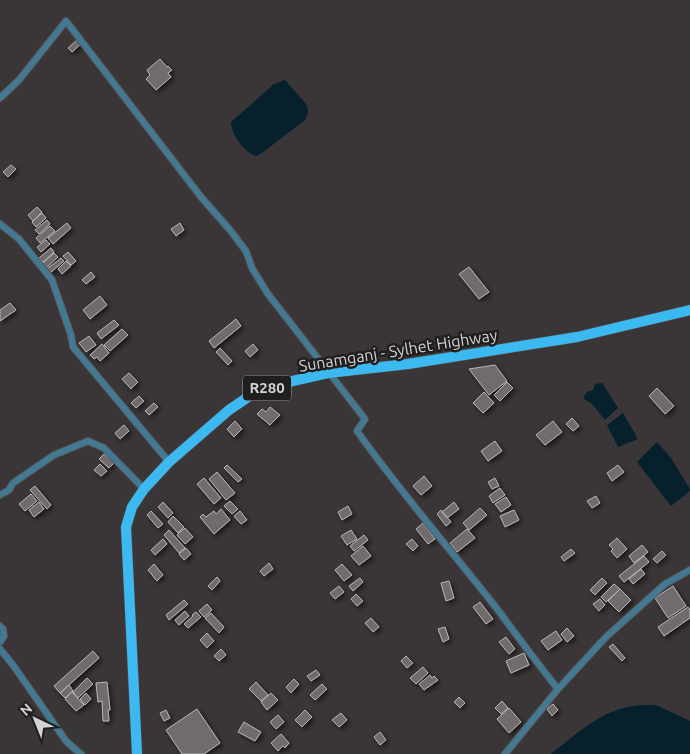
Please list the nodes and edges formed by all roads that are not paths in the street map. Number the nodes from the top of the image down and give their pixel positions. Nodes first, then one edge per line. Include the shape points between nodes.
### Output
1 (0, 98) edge
2 (0, 224) edge
3 (690, 310) edge
4 (328, 373) junction
5 (169, 462) junction
6 (144, 489) junction
7 (0, 495) edge
8 (690, 570) edge
9 (0, 626) edge
10 (0, 642) edge
11 (0, 650) edge
12 (558, 689) junction
13 (82, 754) edge
14 (137, 754) edge
15 (505, 754) edge

1 - 4 street via 19,80 66,21 246,251 268,294
2 - 5 street via 20,239 52,280 72,335 73,347
3 - 4 main road, Sunamganj - Sylhet Highway / R280 via 577,337 408,364
4 - 5 main road, Sunamganj - Sylhet Highway / R280 via 257,391 229,410
4 - 12 street via 365,419 357,431 380,464
5 - 6 main road, Sunamganj - Sylhet Highway / R280
6 - 7 street via 104,448 88,441 54,455
6 - 14 main road, Sunamganj - Sylhet Highway / R280 via 132,507 126,527
8 - 12 street via 665,584 628,617
9 - 10 street via 4,633
11 - 13 street via 66,741
12 - 15 street

